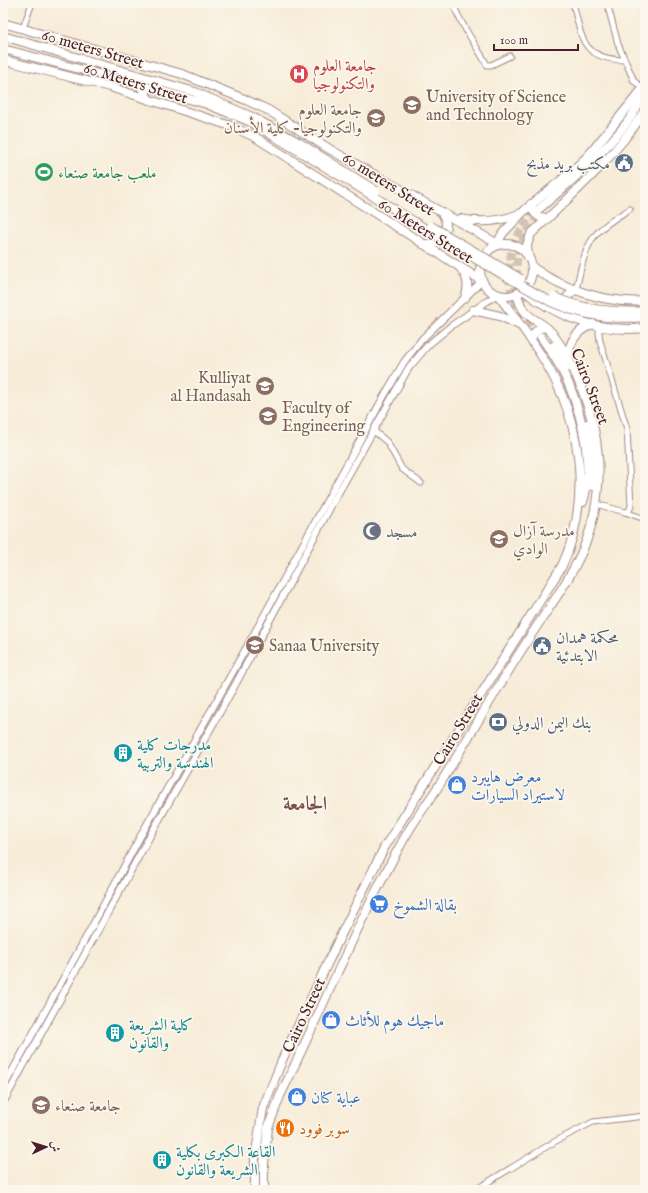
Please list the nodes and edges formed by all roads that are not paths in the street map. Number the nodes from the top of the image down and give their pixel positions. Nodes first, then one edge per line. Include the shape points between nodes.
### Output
1 (32, 3) edge
2 (453, 3) edge
3 (573, 3) edge
4 (607, 3) edge
5 (3, 23) edge
6 (23, 28) junction
7 (3, 36) edge
8 (3, 49) edge
9 (510, 56) dead end
10 (3, 60) edge
11 (624, 60) junction
12 (140, 85) junction
13 (644, 88) edge
14 (149, 100) junction
15 (645, 105) edge
16 (645, 112) edge
17 (250, 119) junction
18 (531, 204) junction
19 (630, 209) dead end
20 (442, 213) junction
21 (522, 213) junction
22 (544, 213) junction
23 (451, 217) junction
24 (422, 244) junction
25 (499, 244) junction
26 (528, 256) junction
27 (532, 267) junction
28 (460, 268) junction
29 (482, 281) junction
30 (576, 289) junction
31 (520, 292) junction
32 (497, 295) junction
33 (465, 298) junction
34 (645, 301) edge
35 (473, 310) junction
36 (645, 311) edge
37 (566, 317) junction
38 (645, 317) edge
39 (596, 325) junction
40 (523, 328) junction
41 (645, 328) edge
42 (545, 334) junction
43 (422, 339) junction
44 (531, 340) junction
45 (428, 345) junction
46 (568, 358) junction
47 (374, 431) junction
48 (421, 483) dead end
49 (596, 504) junction
50 (579, 512) junction
51 (626, 512) junction
52 (645, 519) edge
53 (312, 535) junction
54 (305, 542) junction
55 (308, 549) junction
56 (140, 836) junction
57 (146, 843) junction
58 (89, 932) junction
59 (96, 936) junction
60 (283, 1058) junction
61 (295, 1064) junction
62 (3, 1088) edge
63 (3, 1103) edge
64 (645, 1116) edge
65 (255, 1190) edge
66 (264, 1190) edge
67 (475, 1190) edge

1 - 6 street
2 - 9 street via 458,18 487,65 491,66
3 - 11 street via 585,45 595,54 614,60
4 - 11 street
5 - 6 main road, 60 Meters Street
6 - 20 main road, 60 Meters Street via 182,74 244,99 268,110
7 - 17 main road, 60 meters Street via 195,92
8 - 12 main road, 60 meters Street
10 - 14 main road, 60 Meters Street via 110,87
11 - 13 street via 634,81
12 - 14 main road
12 - 17 main road, 60 meters Street
13 - 18 main road via 588,156
13 - 22 main road via 640,104 612,140
14 - 24 main road, 60 Meters Street via 230,126 255,137
15 - 22 main road via 610,152
16 - 22 main road via 601,167
17 - 36 main road, 60 meters Street, bridge via 298,142 550,296 588,308
17 - 38 main road, 60 meters Street, bridge via 453,246 551,302 568,310 596,316
18 - 21 main road
18 - 22 main road via 537,215 542,218
19 - 30 street via 599,230 593,238
20 - 23 main road, 60 Meters Street
20 - 24 main road via 446,222 445,233 438,242
21 - 23 main road via 486,221 468,221
21 - 25 main road via 503,233
22 - 26 main road via 529,238
23 - 25 main road, 60 Meters Street
24 - 28 main road, 60 Meters Street
25 - 26 main road via 511,244 521,248
25 - 29 main road via 489,250 482,259 479,270
26 - 27 main road
27 - 30 main road
27 - 31 main road via 531,277
28 - 29 main road, 60 Meters Street
28 - 33 main road via 467,282
29 - 32 main road
29 - 33 street
30 - 34 main road via 600,297
30 - 37 main road via 566,301
31 - 32 main road via 508,296
31 - 37 main road
31 - 42 main road, Cairo Street via 520,305
32 - 35 street
32 - 40 main road, Cairo Street
33 - 43 street
35 - 40 main road via 500,316
35 - 45 street
37 - 39 main road
39 - 41 main road
39 - 46 main road via 584,328 573,339
39 - 51 street via 627,429 631,506
40 - 44 main road, Cairo Street
42 - 44 main road via 544,327 536,330
42 - 46 main road, Cairo Street via 558,341
42 - 49 main road via 564,361 583,408 592,445 593,492
42 - 50 main road via 575,401 583,430 587,479
43 - 45 street
43 - 53 street via 404,362
44 - 50 main road, Cairo Street via 558,386 572,425 579,465
45 - 47 street via 408,369
46 - 49 main road, Cairo Street via 589,409 595,433 599,472
47 - 48 street via 387,442 402,469
47 - 53 street
49 - 51 street
49 - 61 main road, Cairo Street via 587,539 576,564 406,834 371,901
50 - 60 main road, Cairo Street via 573,540 562,566 384,848
51 - 52 street
53 - 54 street
53 - 55 street
54 - 55 street
54 - 56 street
55 - 57 street
56 - 57 street
56 - 58 street
57 - 59 street
58 - 59 street
58 - 62 street
59 - 63 street
60 - 61 main road
60 - 65 main road, Cairo Street via 263,1108 254,1158
61 - 66 main road, Cairo Street via 268,1128
64 - 67 street via 593,1122 554,1142

